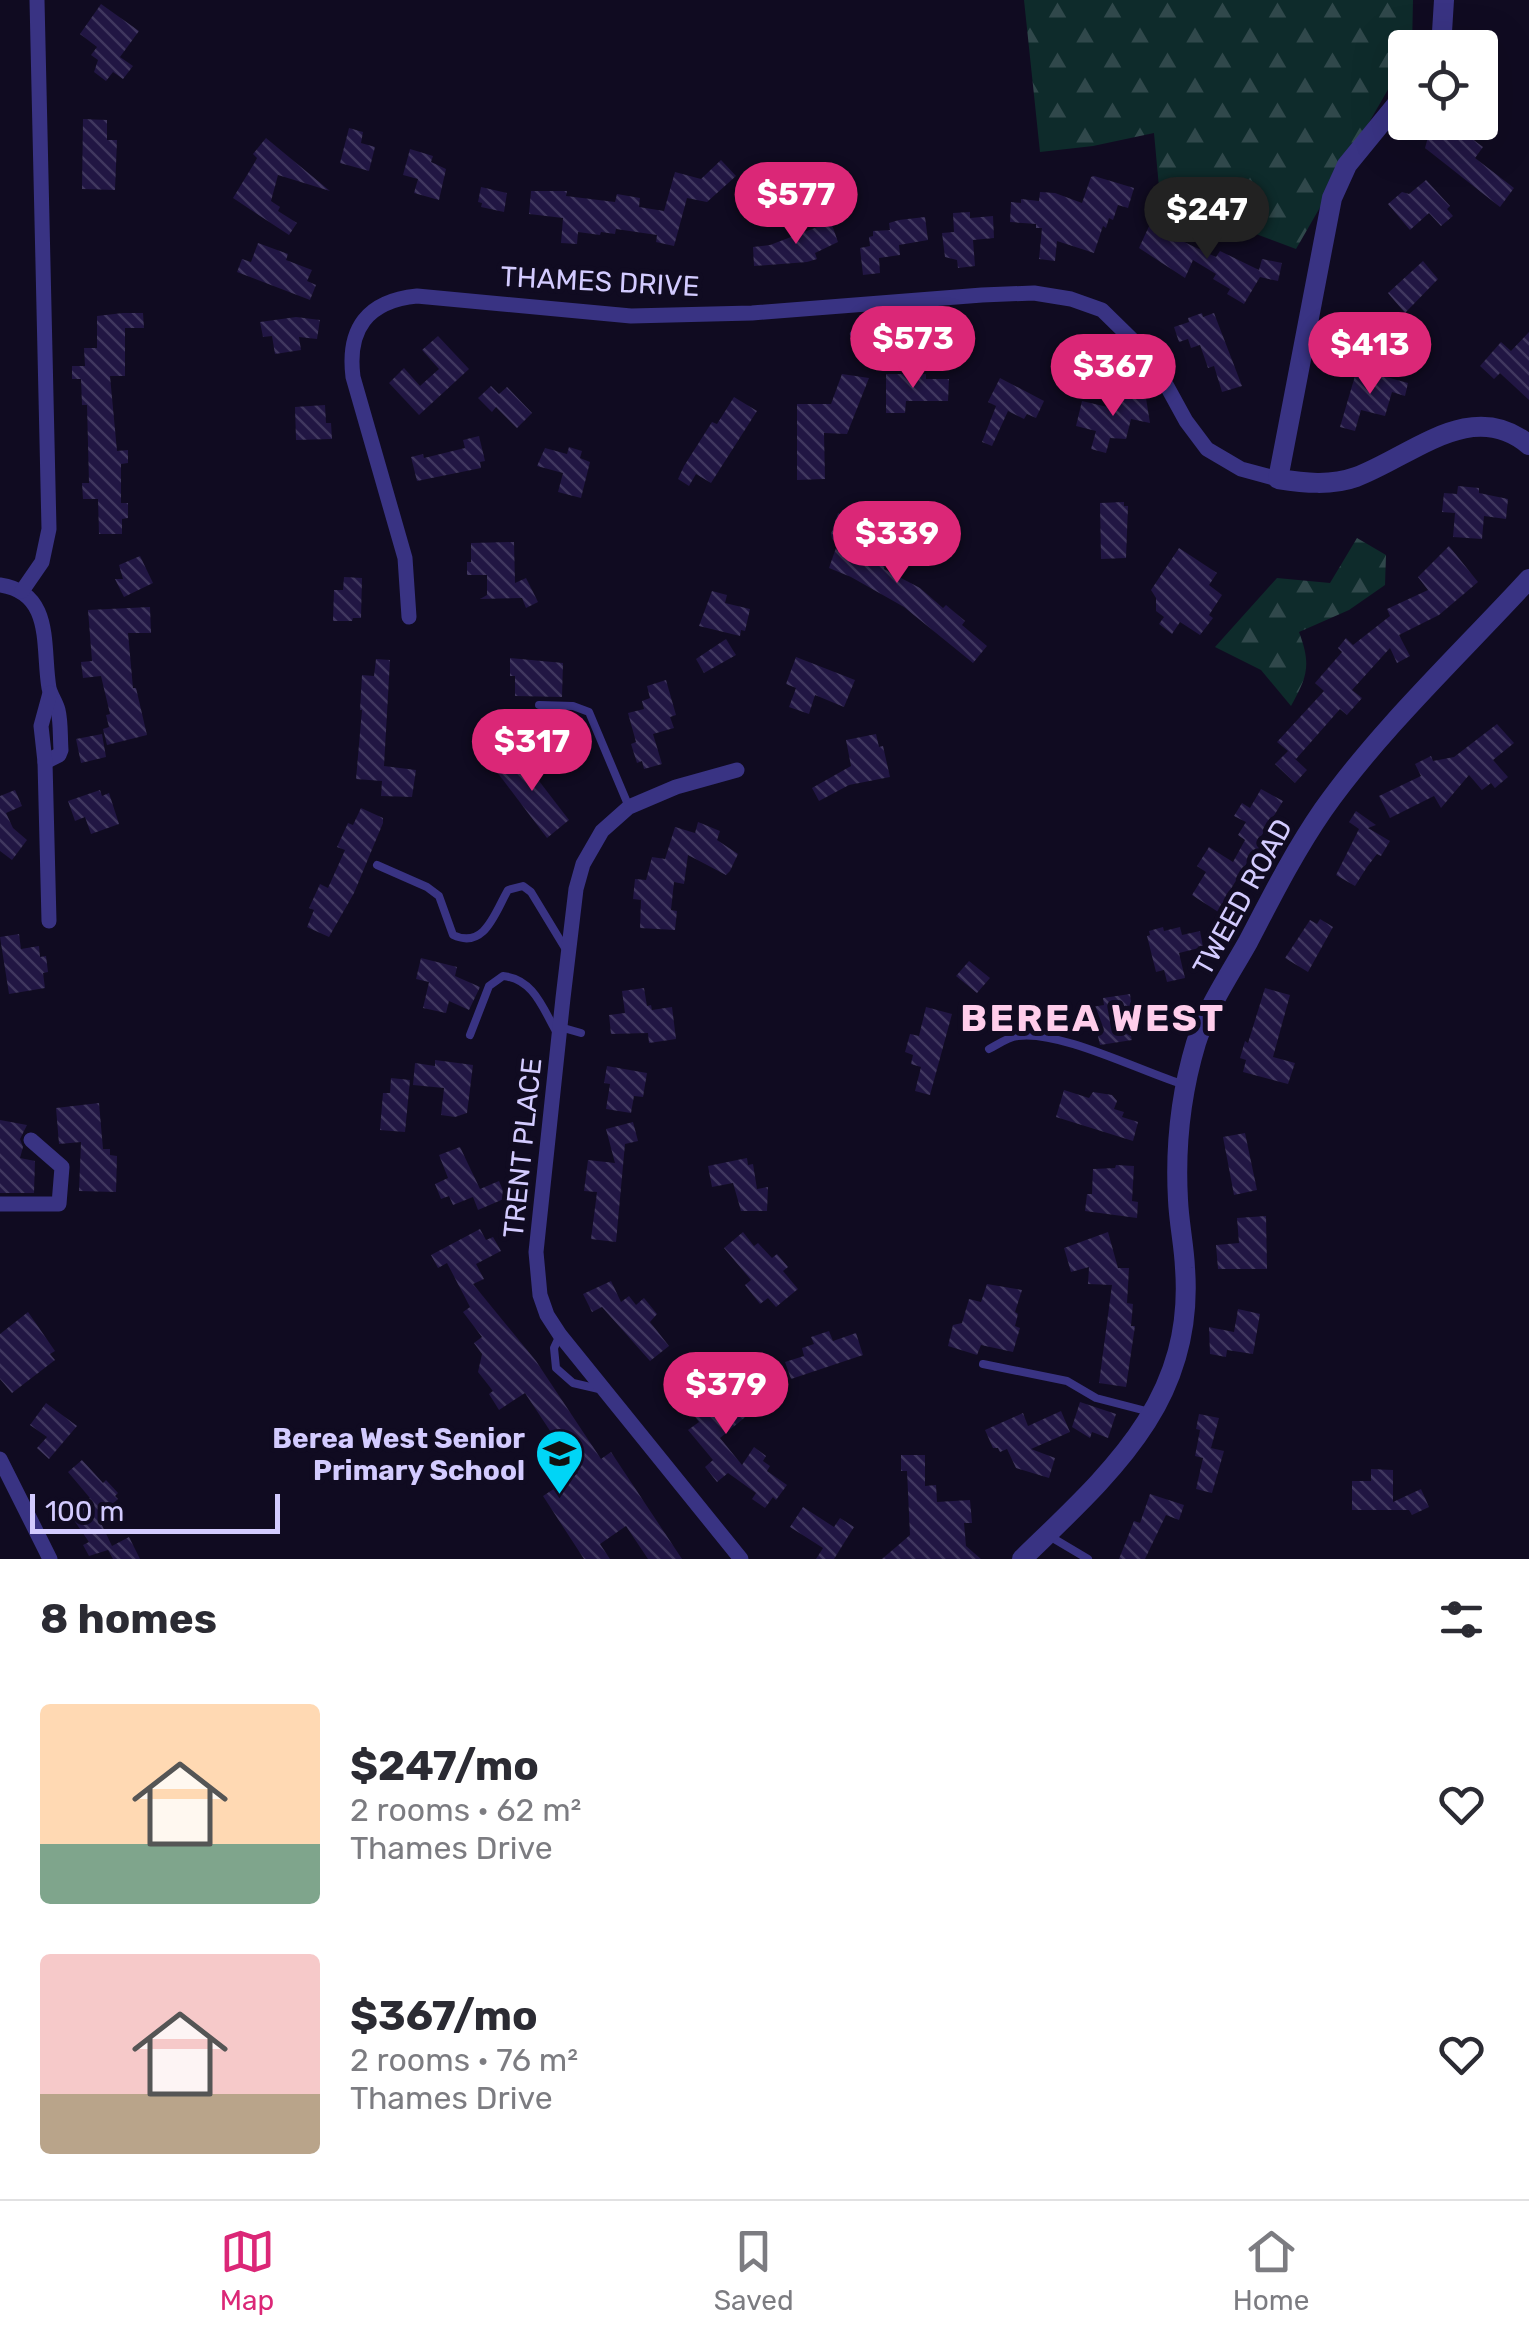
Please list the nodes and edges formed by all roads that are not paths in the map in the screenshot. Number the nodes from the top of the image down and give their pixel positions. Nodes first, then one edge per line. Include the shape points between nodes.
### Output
1 (37, 0) edge
2 (1444, 0) edge
3 (1442, 30) edge
4 (1388, 115) edge
5 (898, 299) junction
6 (854, 334) dead end
7 (1529, 445) edge
8 (1278, 478) junction
9 (1529, 579) edge
10 (0, 585) edge
11 (22, 591) junction
12 (410, 617) dead end
13 (539, 706) dead end
14 (737, 770) dead end
15 (629, 807) junction
16 (378, 865) dead end
17 (48, 921) dead end
18 (568, 953) junction
19 (559, 1032) junction
20 (580, 1034) dead end
21 (470, 1035) dead end
22 (989, 1049) dead end
23 (1186, 1085) junction
24 (31, 1140) dead end
25 (0, 1204) edge
26 (560, 1335) junction
27 (983, 1364) dead end
28 (604, 1390) junction
29 (1154, 1414) junction
30 (0, 1460) edge
31 (1047, 1535) junction
32 (50, 1559) edge
33 (741, 1559) edge
34 (1022, 1559) edge
35 (1088, 1559) edge

1 - 11 street via 49,528 42,562
2 - 3 street
4 - 8 street via 1346,166 1332,198
5 - 6 lane
5 - 8 street, THAMES DRIVE via 1034,293 1102,310 1152,359 1206,448
5 - 12 street, THAMES DRIVE via 689,316 417,296 380,306 364,320 350,352 404,558
7 - 8 street, THAMES DRIVE via 1495,427 1476,426 1355,477 1330,483
9 - 23 street, TWEED ROAD via 1320,813 1198,1038
10 - 11 street
11 - 17 street via 43,628 50,694 58,708 61,750 45,762
13 - 15 lane via 589,712
14 - 15 street, TRENT PLACE
15 - 18 street, TRENT PLACE via 602,831 584,864
16 - 18 lane via 439,896 452,935 462,939 482,934 508,890 523,886
18 - 19 street, TRENT PLACE
19 - 20 lane
19 - 21 lane via 536,994 510,976 489,986
19 - 26 street, TRENT PLACE via 536,1252 540,1295
22 - 23 lane via 1016,1036 1042,1038
23 - 29 street, TWEED ROAD via 1178,1144 1184,1310
24 - 25 street via 62,1167 59,1204
26 - 28 street, TRENT PLACE
26 - 28 lane via 553,1357 562,1375
27 - 29 lane via 1067,1381 1096,1398
28 - 33 street, TRENT PLACE
29 - 31 street, TWEED ROAD
30 - 32 street
31 - 34 street, TWEED ROAD
31 - 35 lane

